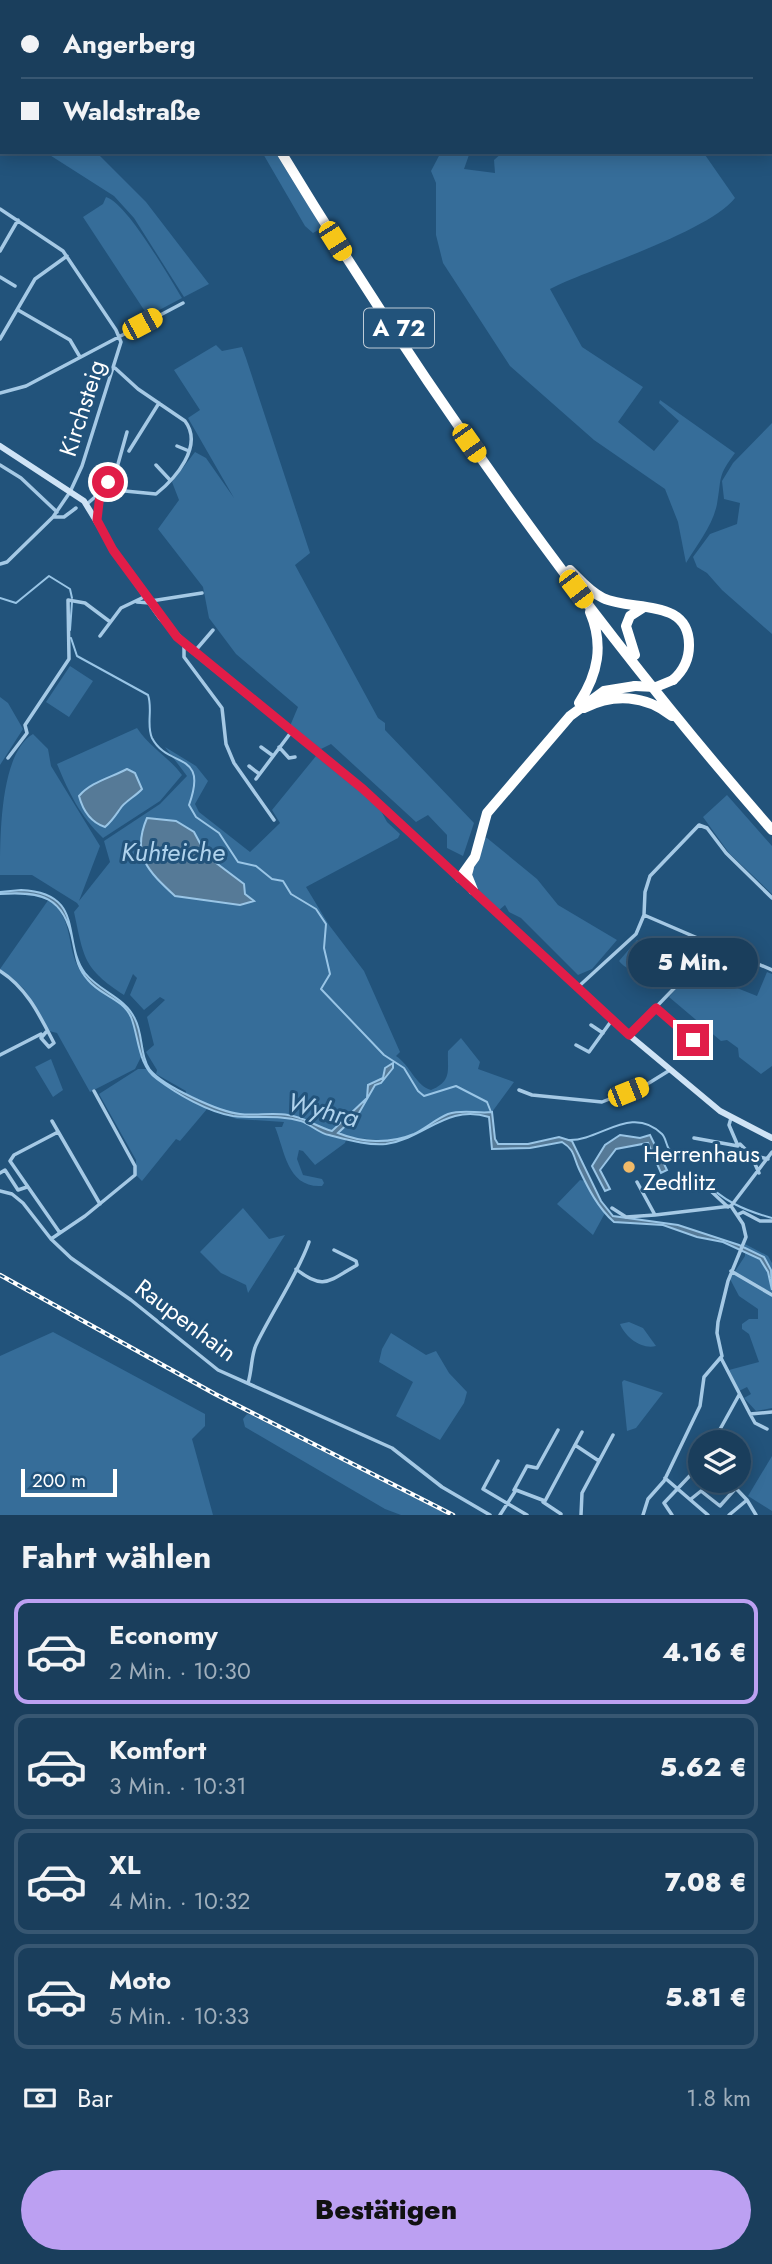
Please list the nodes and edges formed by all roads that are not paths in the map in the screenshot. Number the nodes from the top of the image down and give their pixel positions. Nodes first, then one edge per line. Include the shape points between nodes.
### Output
1 (282, 154) edge
2 (289, 154) edge
3 (0, 209) edge
4 (19, 220) junction
5 (0, 251) edge
6 (67, 256) junction
7 (0, 277) edge
8 (15, 286) dead end
9 (183, 303) dead end
10 (18, 310) junction
11 (119, 335) junction
12 (0, 339) edge
13 (79, 357) junction
14 (115, 368) junction
15 (0, 393) edge
16 (159, 403) junction
17 (127, 432) dead end
18 (0, 446) edge
19 (177, 446) dead end
20 (130, 451) dead end
21 (189, 452) junction
22 (0, 465) edge
23 (156, 465) dead end
24 (170, 480) junction
25 (71, 489) junction
26 (104, 489) junction
27 (100, 494) junction
28 (88, 505) junction
29 (76, 509) dead end
30 (55, 514) junction
31 (97, 520) junction
32 (0, 564) edge
33 (570, 570) junction
34 (202, 593) dead end
35 (148, 601) junction
36 (586, 602) junction
37 (650, 606) junction
38 (109, 621) junction
39 (212, 630) dead end
40 (100, 636) dead end
41 (184, 644) junction
42 (194, 653) junction
43 (635, 655) junction
44 (570, 716) junction
45 (683, 725) junction
46 (292, 731) junction
47 (261, 747) dead end
48 (278, 747) junction
49 (272, 755) junction
50 (295, 757) dead end
51 (8, 758) dead end
52 (248, 766) dead end
53 (274, 820) dead end
54 (772, 821) edge
55 (772, 830) edge
56 (469, 867) junction
57 (460, 878) junction
58 (473, 890) junction
59 (772, 898) edge
60 (644, 915) junction
61 (772, 970) edge
62 (0, 971) edge
63 (687, 975) dead end
64 (578, 987) junction
65 (656, 1008) junction
66 (612, 1020) junction
67 (591, 1025) dead end
68 (603, 1033) junction
69 (629, 1035) junction
70 (693, 1040) dead end
71 (576, 1045) dead end
72 (0, 1055) edge
73 (670, 1070) junction
74 (519, 1090) dead end
75 (94, 1091) dead end
76 (731, 1118) junction
77 (52, 1121) dead end
78 (58, 1132) junction
79 (694, 1138) dead end
80 (772, 1138) edge
81 (740, 1144) junction
82 (772, 1152) edge
83 (751, 1155) junction
84 (768, 1159) junction
85 (0, 1173) edge
86 (759, 1173) junction
87 (699, 1180) dead end
88 (637, 1182) dead end
89 (27, 1187) junction
90 (0, 1191) edge
91 (100, 1204) junction
92 (731, 1205) junction
93 (612, 1208) dead end
94 (655, 1215) junction
95 (737, 1215) junction
96 (772, 1221) edge
97 (60, 1233) junction
98 (51, 1238) junction
99 (309, 1242) dead end
100 (334, 1250) dead end
101 (296, 1269) junction
102 (731, 1271) junction
103 (772, 1295) edge
104 (720, 1359) junction
105 (248, 1383) junction
106 (739, 1395) junction
107 (772, 1412) edge
108 (750, 1414) junction
109 (767, 1429) dead end
110 (558, 1430) dead end
111 (720, 1430) edge
112 (582, 1433) dead end
113 (613, 1435) dead end
114 (575, 1445) junction
115 (498, 1461) dead end
116 (599, 1461) junction
117 (688, 1477) edge
118 (665, 1478) junction
119 (677, 1488) junction
120 (514, 1492) junction
121 (698, 1493) edge
122 (705, 1493) edge
123 (732, 1493) edge
124 (741, 1493) edge
125 (691, 1499) junction
126 (747, 1500) junction
127 (543, 1502) junction
128 (507, 1504) junction
129 (561, 1514) edge
130 (490, 1515) edge
131 (500, 1515) edge
132 (527, 1515) edge
133 (581, 1515) edge
134 (643, 1515) edge
135 (672, 1515) edge
136 (708, 1515) edge
137 (729, 1515) edge
138 (756, 1515) edge

1 - 36 highway, A 72 via 432,389
2 - 33 highway, A 72 via 423,365
3 - 4 street
4 - 5 street
4 - 6 street
6 - 10 street via 35,279
6 - 11 street
7 - 8 street
9 - 11 street
10 - 12 street
10 - 13 street via 70,340
11 - 13 street
11 - 14 street, Kirchsteig
13 - 15 street via 26,386
14 - 16 street
14 - 25 street, Kirchsteig
16 - 20 street
16 - 21 street via 188,425
17 - 26 street via 118,464
18 - 25 street
19 - 21 street
21 - 24 street
22 - 30 street via 21,478
23 - 24 street
24 - 26 street via 156,494
25 - 28 street
25 - 30 street, Kirchsteig
26 - 27 street
27 - 28 street
27 - 31 street
28 - 31 street
29 - 30 street via 64,517
30 - 32 street
31 - 35 street
33 - 37 highway via 603,599
33 - 43 highway, A 72
34 - 35 street
35 - 38 street via 121,608
35 - 41 street
36 - 44 highway via 597,629 599,650 588,690
36 - 45 highway, A 72
37 - 43 highway via 635,611 626,623
37 - 44 highway, bridge via 670,612 687,631 689,656 673,680 656,687 604,691
38 - 40 street
38 - 51 street via 85,603 68,600 69,659
39 - 42 street
41 - 42 street
41 - 53 street via 184,657 222,708 226,744 234,763
42 - 46 street
43 - 54 highway, A 72
44 - 45 highway via 608,699 631,698 657,706
44 - 56 highway via 487,813
45 - 55 highway, A 72
46 - 48 street
46 - 57 street
47 - 49 street
48 - 49 street
48 - 50 street via 289,758
49 - 52 street via 257,776
56 - 57 highway
56 - 58 highway
57 - 58 street
58 - 64 street
59 - 60 street via 702,825 650,876
60 - 61 street
60 - 64 street via 636,934
62 - 72 street via 22,989 45,1032
63 - 65 street
64 - 66 street
65 - 69 street
65 - 70 street
66 - 68 street
66 - 69 street
67 - 68 street
68 - 71 street via 589,1052
69 - 73 street
73 - 74 street via 602,1102
73 - 76 street
75 - 91 street via 136,1170
76 - 80 street
76 - 81 street via 729,1125
77 - 78 street
78 - 89 street via 10,1161
78 - 91 street
79 - 81 street
81 - 83 street
82 - 84 street
83 - 84 street
83 - 86 street
84 - 86 street
85 - 89 street via 5,1170 18,1190
86 - 92 street
87 - 92 street
88 - 94 street
89 - 97 street
90 - 98 street, Raupenhain via 23,1203
91 - 97 street
92 - 94 street
92 - 95 street
93 - 94 street via 626,1217
95 - 96 street via 743,1212 760,1221
95 - 102 street via 745,1233 744,1246
97 - 98 street
98 - 105 street, Raupenhain via 218,1370
99 - 101 street, Raupenhain
100 - 101 street via 357,1265 323,1283
101 - 105 street, Raupenhain via 255,1348
102 - 103 street
102 - 104 street via 718,1329
104 - 106 street
104 - 118 street via 704,1377 702,1401
105 - 130 street, Raupenhain via 403,1454 442,1487
106 - 108 street
106 - 111 street
107 - 108 street
108 - 109 street
110 - 120 street via 537,1468 527,1466
112 - 114 street
113 - 116 street
114 - 116 street
114 - 127 street
115 - 128 street via 483,1489
116 - 133 street via 582,1493
117 - 119 street
118 - 119 street
118 - 134 street via 648,1499
119 - 125 street
119 - 135 street via 664,1506
120 - 127 street
120 - 128 street
121 - 125 street
122 - 123 street via 720,1506
124 - 126 street
125 - 136 street
126 - 137 street
126 - 138 street
127 - 129 street
128 - 131 street
128 - 132 street

